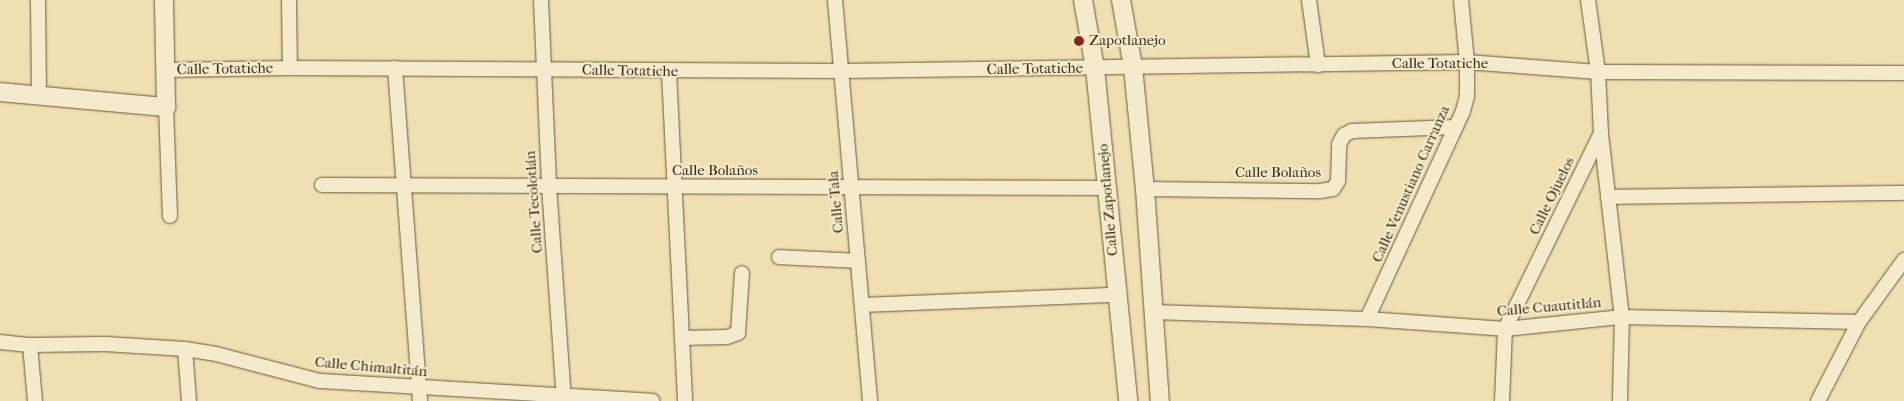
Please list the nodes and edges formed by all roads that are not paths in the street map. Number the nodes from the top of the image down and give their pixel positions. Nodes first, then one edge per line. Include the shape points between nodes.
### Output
1 (38, 0) edge
2 (164, 0) edge
3 (289, 0) edge
4 (541, 0) edge
5 (835, 0) edge
6 (1083, 0) edge
7 (1121, 0) edge
8 (1309, 0) edge
9 (1461, 0) edge
10 (1588, 0) edge
11 (1468, 62) junction
12 (1318, 64) junction
13 (1133, 67) junction
14 (290, 68) junction
15 (395, 68) junction
16 (1095, 68) junction
17 (166, 70) junction
18 (543, 70) junction
19 (841, 71) junction
20 (669, 72) junction
21 (1598, 72) junction
22 (1904, 73) edge
23 (0, 92) edge
24 (39, 97) junction
25 (166, 107) junction
26 (1456, 127) junction
27 (1601, 134) junction
28 (322, 185) dead end
29 (405, 185) junction
30 (549, 186) junction
31 (674, 187) junction
32 (851, 187) junction
33 (1108, 188) junction
34 (1145, 189) junction
35 (1904, 193) edge
36 (1608, 198) junction
37 (170, 216) dead end
38 (779, 257) dead end
39 (1904, 260) edge
40 (858, 261) junction
41 (742, 273) dead end
42 (1116, 294) junction
43 (862, 305) junction
44 (1153, 312) junction
45 (1622, 317) junction
46 (1367, 319) junction
47 (1859, 322) junction
48 (1505, 329) junction
49 (682, 338) junction
50 (0, 342) edge
51 (30, 345) junction
52 (185, 349) junction
53 (420, 395) edge
54 (564, 398) edge
55 (35, 401) edge
56 (189, 401) edge
57 (652, 401) edge
58 (685, 401) edge
59 (870, 401) edge
60 (1128, 401) edge
61 (1160, 401) edge
62 (1502, 401) edge
63 (1620, 401) edge
64 (1818, 401) edge

1 - 24 street
2 - 17 street
3 - 14 street
4 - 18 street, Calle Tecolotlán
5 - 19 street, Calle Tala
6 - 16 street, Calle Zapotlanejo
7 - 13 street
8 - 12 street
9 - 11 street, Calle Venustiano Carranza
10 - 21 street, Calle Ojuelos
11 - 12 street, Calle Totatiche
11 - 21 street, Calle Totatiche
11 - 26 street, Calle Venustiano Carranza via 1466,96
12 - 13 street, Calle Totatiche
13 - 16 street, Calle Totatiche
13 - 34 street
14 - 15 street, Calle Totatiche
14 - 17 street, Calle Totatiche
15 - 18 street, Calle Totatiche
15 - 29 street
16 - 19 street, Calle Totatiche
16 - 33 street, Calle Zapotlanejo
17 - 25 street
18 - 20 street, Calle Totatiche
18 - 30 street, Calle Tecolotlán
19 - 20 street, Calle Totatiche
19 - 32 street, Calle Tala
20 - 31 street
21 - 22 street, Calle Totatiche
21 - 27 street, Calle Ojuelos
23 - 24 street
24 - 25 street
25 - 37 street
26 - 34 street, Calle Bolaños via 1352,131 1344,135 1340,144 1338,181 1333,189
26 - 46 street, Calle Venustiano Carranza
27 - 36 street
27 - 48 street, Calle Ojuelos
28 - 29 street, Calle Bolaños
29 - 30 street, Calle Bolaños
29 - 53 street
30 - 31 street, Calle Bolaños
30 - 54 street, Calle Tecolotlán
31 - 32 street, Calle Bolaños
31 - 49 street
32 - 33 street, Calle Bolaños
32 - 40 street, Calle Tala
33 - 42 street, Calle Zapotlanejo
34 - 44 street
35 - 36 street
36 - 45 street
38 - 40 street
39 - 47 street
40 - 43 street, Calle Tala
41 - 49 street via 738,334
42 - 43 street
42 - 60 street, Calle Zapotlanejo
43 - 59 street, Calle Tala
44 - 46 street, Calle Cuautitlán
44 - 61 street
45 - 47 street, Calle Cuautitlán
45 - 48 street, Calle Cuautitlán
45 - 63 street
46 - 48 street, Calle Cuautitlán
47 - 64 street
48 - 62 street, Calle Ojuelos
49 - 58 street
50 - 51 street, Calle Chimaltitán
51 - 52 street, Calle Chimaltitán via 105,344
51 - 55 street
52 - 53 street, Calle Chimaltitán via 320,381
52 - 56 street
53 - 54 street, Calle Chimaltitán
54 - 57 street, Calle Chimaltitán

